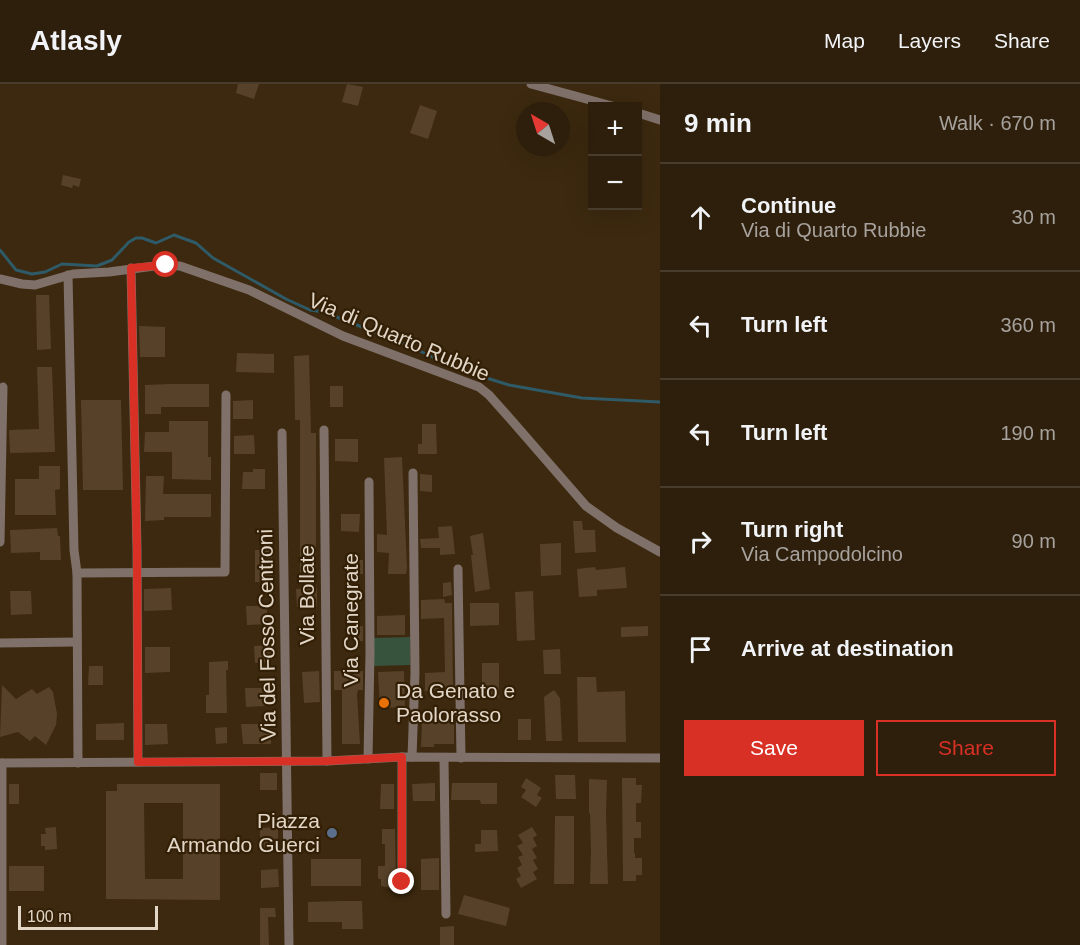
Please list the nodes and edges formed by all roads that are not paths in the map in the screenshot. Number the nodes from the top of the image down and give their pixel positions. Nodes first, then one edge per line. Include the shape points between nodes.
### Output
1 (531, 84) edge
2 (597, 102) edge
3 (642, 114) edge
4 (660, 120) edge
5 (131, 268) junction
6 (68, 275) junction
7 (0, 279) edge
8 (3, 387) dead end
9 (226, 395) dead end
10 (324, 430) dead end
11 (282, 433) dead end
12 (412, 472) dead end
13 (369, 482) dead end
14 (0, 542) edge
15 (660, 552) edge
16 (458, 569) dead end
17 (77, 573) junction
18 (137, 573) junction
19 (77, 642) junction
20 (0, 643) edge
21 (407, 757) junction
22 (444, 758) junction
23 (461, 758) junction
24 (660, 758) edge
25 (368, 759) junction
26 (286, 761) junction
27 (327, 761) junction
28 (138, 762) junction
29 (1, 763) edge
30 (78, 763) junction
31 (402, 882) dead end
32 (446, 914) dead end
33 (2, 945) edge
34 (289, 945) edge

1 - 2 street
3 - 4 street
5 - 6 street, Via di Quarto Rubbie
5 - 15 street, Via di Quarto Rubbie via 166,265 191,269 258,294 343,336 479,387 586,506
5 - 18 street
6 - 7 street, Via di Quarto Rubbie via 35,285
6 - 17 street
8 - 14 street
9 - 18 street via 225,572
10 - 27 street, Via Bollate
11 - 26 street, Via del Fosso Centroni
12 - 21 street via 415,673
13 - 25 street, Via Canegrate
16 - 23 street
17 - 18 street
17 - 19 street
18 - 28 street
19 - 20 street
19 - 30 street
21 - 22 street
21 - 25 street
21 - 31 street
22 - 23 street
22 - 32 street
23 - 24 street
25 - 27 street
26 - 27 street
26 - 28 street
26 - 34 street, Via del Fosso Centroni
28 - 30 street
29 - 30 street
29 - 33 street

